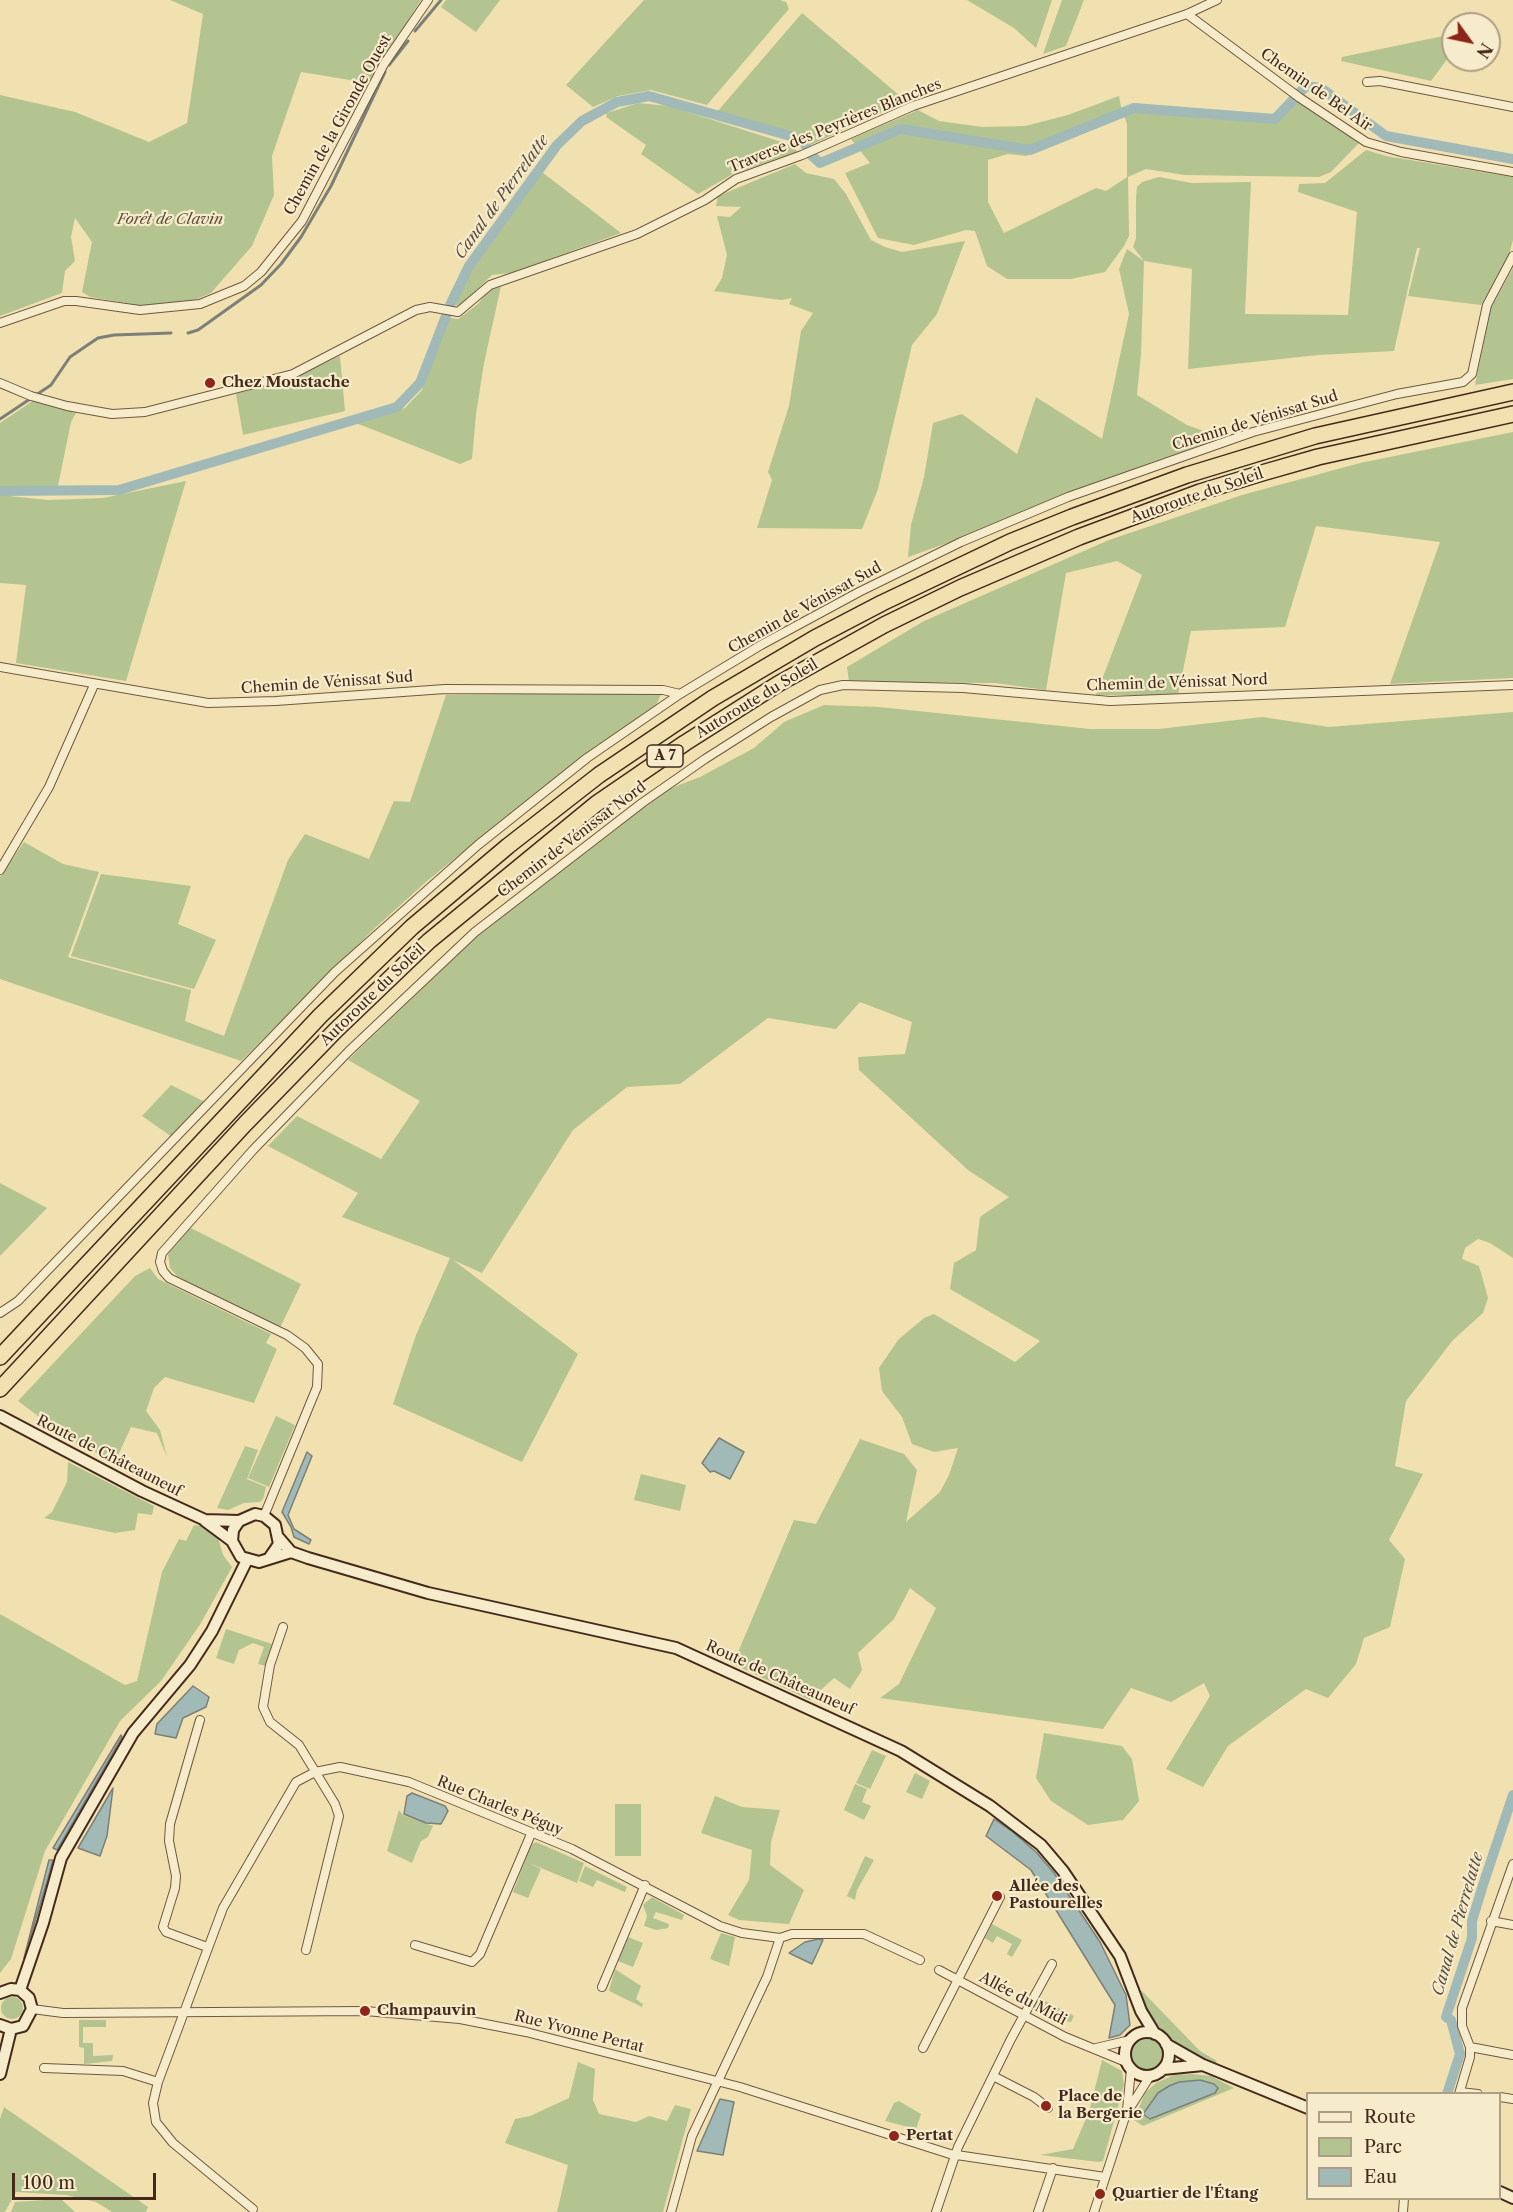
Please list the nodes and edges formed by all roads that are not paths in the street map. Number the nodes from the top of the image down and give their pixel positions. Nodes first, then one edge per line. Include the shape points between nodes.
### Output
1 (428, 0) edge
2 (1217, 0) edge
3 (1187, 14) junction
4 (1367, 82) dead end
5 (1513, 107) edge
6 (1513, 172) edge
7 (1513, 256) edge
8 (0, 322) edge
9 (0, 383) edge
10 (1513, 392) edge
11 (1513, 414) edge
12 (0, 667) edge
13 (94, 685) junction
14 (1513, 686) edge
15 (680, 694) junction
16 (0, 870) edge
17 (0, 1313) edge
18 (0, 1357) edge
19 (0, 1389) edge
20 (0, 1416) edge
21 (264, 1516) junction
22 (205, 1521) junction
23 (239, 1521) junction
24 (279, 1538) junction
25 (232, 1541) junction
26 (291, 1552) junction
27 (270, 1557) junction
28 (247, 1560) junction
29 (283, 1627) dead end
30 (200, 1720) dead end
31 (315, 1772) junction
32 (531, 1834) junction
33 (1513, 1864) edge
34 (645, 1885) junction
35 (1000, 1898) dead end
36 (1491, 1921) junction
37 (1513, 1925) edge
38 (780, 1938) junction
39 (415, 1945) dead end
40 (207, 1947) junction
41 (306, 1950) dead end
42 (920, 1960) dead end
43 (1052, 1964) dead end
44 (939, 1970) dead end
45 (957, 1979) junction
46 (602, 1987) dead end
47 (20, 1990) junction
48 (0, 1993) edge
49 (32, 2009) junction
50 (1141, 2011) junction
51 (184, 2012) junction
52 (1024, 2014) junction
53 (5, 2027) edge
54 (1155, 2034) junction
55 (1133, 2038) junction
56 (1166, 2044) junction
57 (1470, 2047) junction
58 (923, 2048) dead end
59 (1095, 2048) junction
60 (1513, 2055) edge
61 (1203, 2065) junction
62 (1128, 2066) junction
63 (44, 2068) dead end
64 (1163, 2069) junction
65 (0, 2073) edge
66 (993, 2076) junction
67 (1150, 2076) junction
68 (718, 2081) junction
69 (158, 2082) junction
70 (1459, 2092) edge
71 (1306, 2107) edge
72 (1048, 2108) dead end
73 (1126, 2114) junction
74 (954, 2155) junction
75 (1053, 2168) junction
76 (1105, 2177) junction
77 (253, 2209) dead end
78 (671, 2212) edge
79 (936, 2212) edge
80 (1038, 2212) edge
81 (1095, 2212) edge

1 - 8 street, Chemin de la Gironde Ouest via 384,64 302,221 261,272 244,286 200,304 140,310 64,301
2 - 3 street, Traverse des Peyrières Blanches
3 - 6 street, Chemin de Bel Air via 1300,99 1366,142
3 - 9 street, Traverse des Peyrières Blanches via 912,106 802,155 736,179 705,200 637,234 490,285 458,312 439,307 416,310 293,374 145,412 112,414 67,406
4 - 5 street via 1380,81
7 - 15 street, Chemin de Vénissat Sud via 1488,305 1472,374 1463,382 1397,394 1253,432 1068,497 961,542 859,592
10 - 18 highway, Autoroute du Soleil / A 7 via 1315,436 1186,475 1072,517 882,603 713,698 599,775 412,927 320,1016
11 - 19 highway, Autoroute du Soleil / A 7 via 1318,457 1200,492 1079,537 884,625 778,684 685,743 596,804 429,941 245,1124
12 - 13 street, Chemin de Vénissat Sud
13 - 15 street, Chemin de Vénissat Sud via 208,703 445,689 663,690
13 - 16 street via 49,787
14 - 21 street, Chemin de Vénissat Nord via 1110,701 963,688 843,685 820,690 705,759 475,932 349,1051 162,1252 160,1262 169,1278 287,1335 306,1347 318,1364 317,1387
15 - 17 street via 587,758 478,845 335,972 18,1302
20 - 22 main road, Route de Châteauneuf
21 - 23 main road, Route de Châteauneuf via 255,1514
21 - 24 main road via 275,1525
22 - 23 main road, Route de Châteauneuf
22 - 25 main road, Route de Châteauneuf
23 - 25 main road
24 - 26 main road
24 - 27 main road
25 - 28 main road, Route de Châteauneuf via 237,1553
26 - 27 main road
26 - 50 main road, Route de Châteauneuf via 428,1593 676,1648 901,1751 972,1794 1041,1845 1064,1871 1120,1956
27 - 28 main road via 259,1562
28 - 47 main road via 212,1631 133,1733 60,1858 44,1923
29 - 31 street via 270,1665 263,1707 270,1722 299,1745
30 - 40 street via 170,1824 176,1876 163,1927 166,1932
31 - 32 street, Rue Charles Péguy via 340,1767 409,1782
31 - 40 street, Rue Charles Péguy via 297,1782 288,1793 223,1908
31 - 41 street via 339,1816
32 - 34 street, Rue Charles Péguy
32 - 39 street via 480,1954 472,1962
33 - 36 street
34 - 38 street, Rue Charles Péguy via 728,1929
34 - 46 street
35 - 45 street
36 - 37 street
36 - 57 street via 1461,2008 1462,2026
38 - 42 street, Rue Charles Péguy via 803,1933 864,1934
38 - 68 street via 769,1972
40 - 51 street, Rue Charles Péguy
43 - 52 street
44 - 45 street, Allée du Midi
45 - 52 street, Allée du Midi
45 - 58 street
47 - 48 main road
47 - 49 main road via 29,1998
49 - 51 street, Rue Yvonne Pertat via 63,2013
49 - 53 main road via 23,2026
50 - 54 main road, Route de Châteauneuf
50 - 55 main road
51 - 68 street, Rue Yvonne Pertat via 365,2011 460,2019 533,2033
51 - 69 street, Rue Charles Péguy
52 - 59 street, Allée du Midi
52 - 66 street
53 - 65 main road
54 - 55 main road
54 - 56 main road
55 - 59 street
55 - 62 main road via 1125,2049
56 - 61 main road
56 - 64 main road via 1168,2060
57 - 60 street
57 - 70 street
59 - 62 street, Allée du Midi
61 - 64 main road
61 - 71 main road
62 - 67 main road via 1139,2075
62 - 73 street
63 - 69 street via 123,2071
64 - 67 main road
66 - 72 street
66 - 74 street
67 - 73 street
68 - 74 street, Rue Yvonne Pertat
68 - 78 street via 692,2136
69 - 77 street, Rue Charles Péguy via 153,2103 160,2130
73 - 76 street
74 - 75 street, Rue Yvonne Pertat
74 - 79 street
75 - 76 street, Rue Yvonne Pertat
75 - 80 street
76 - 81 street

